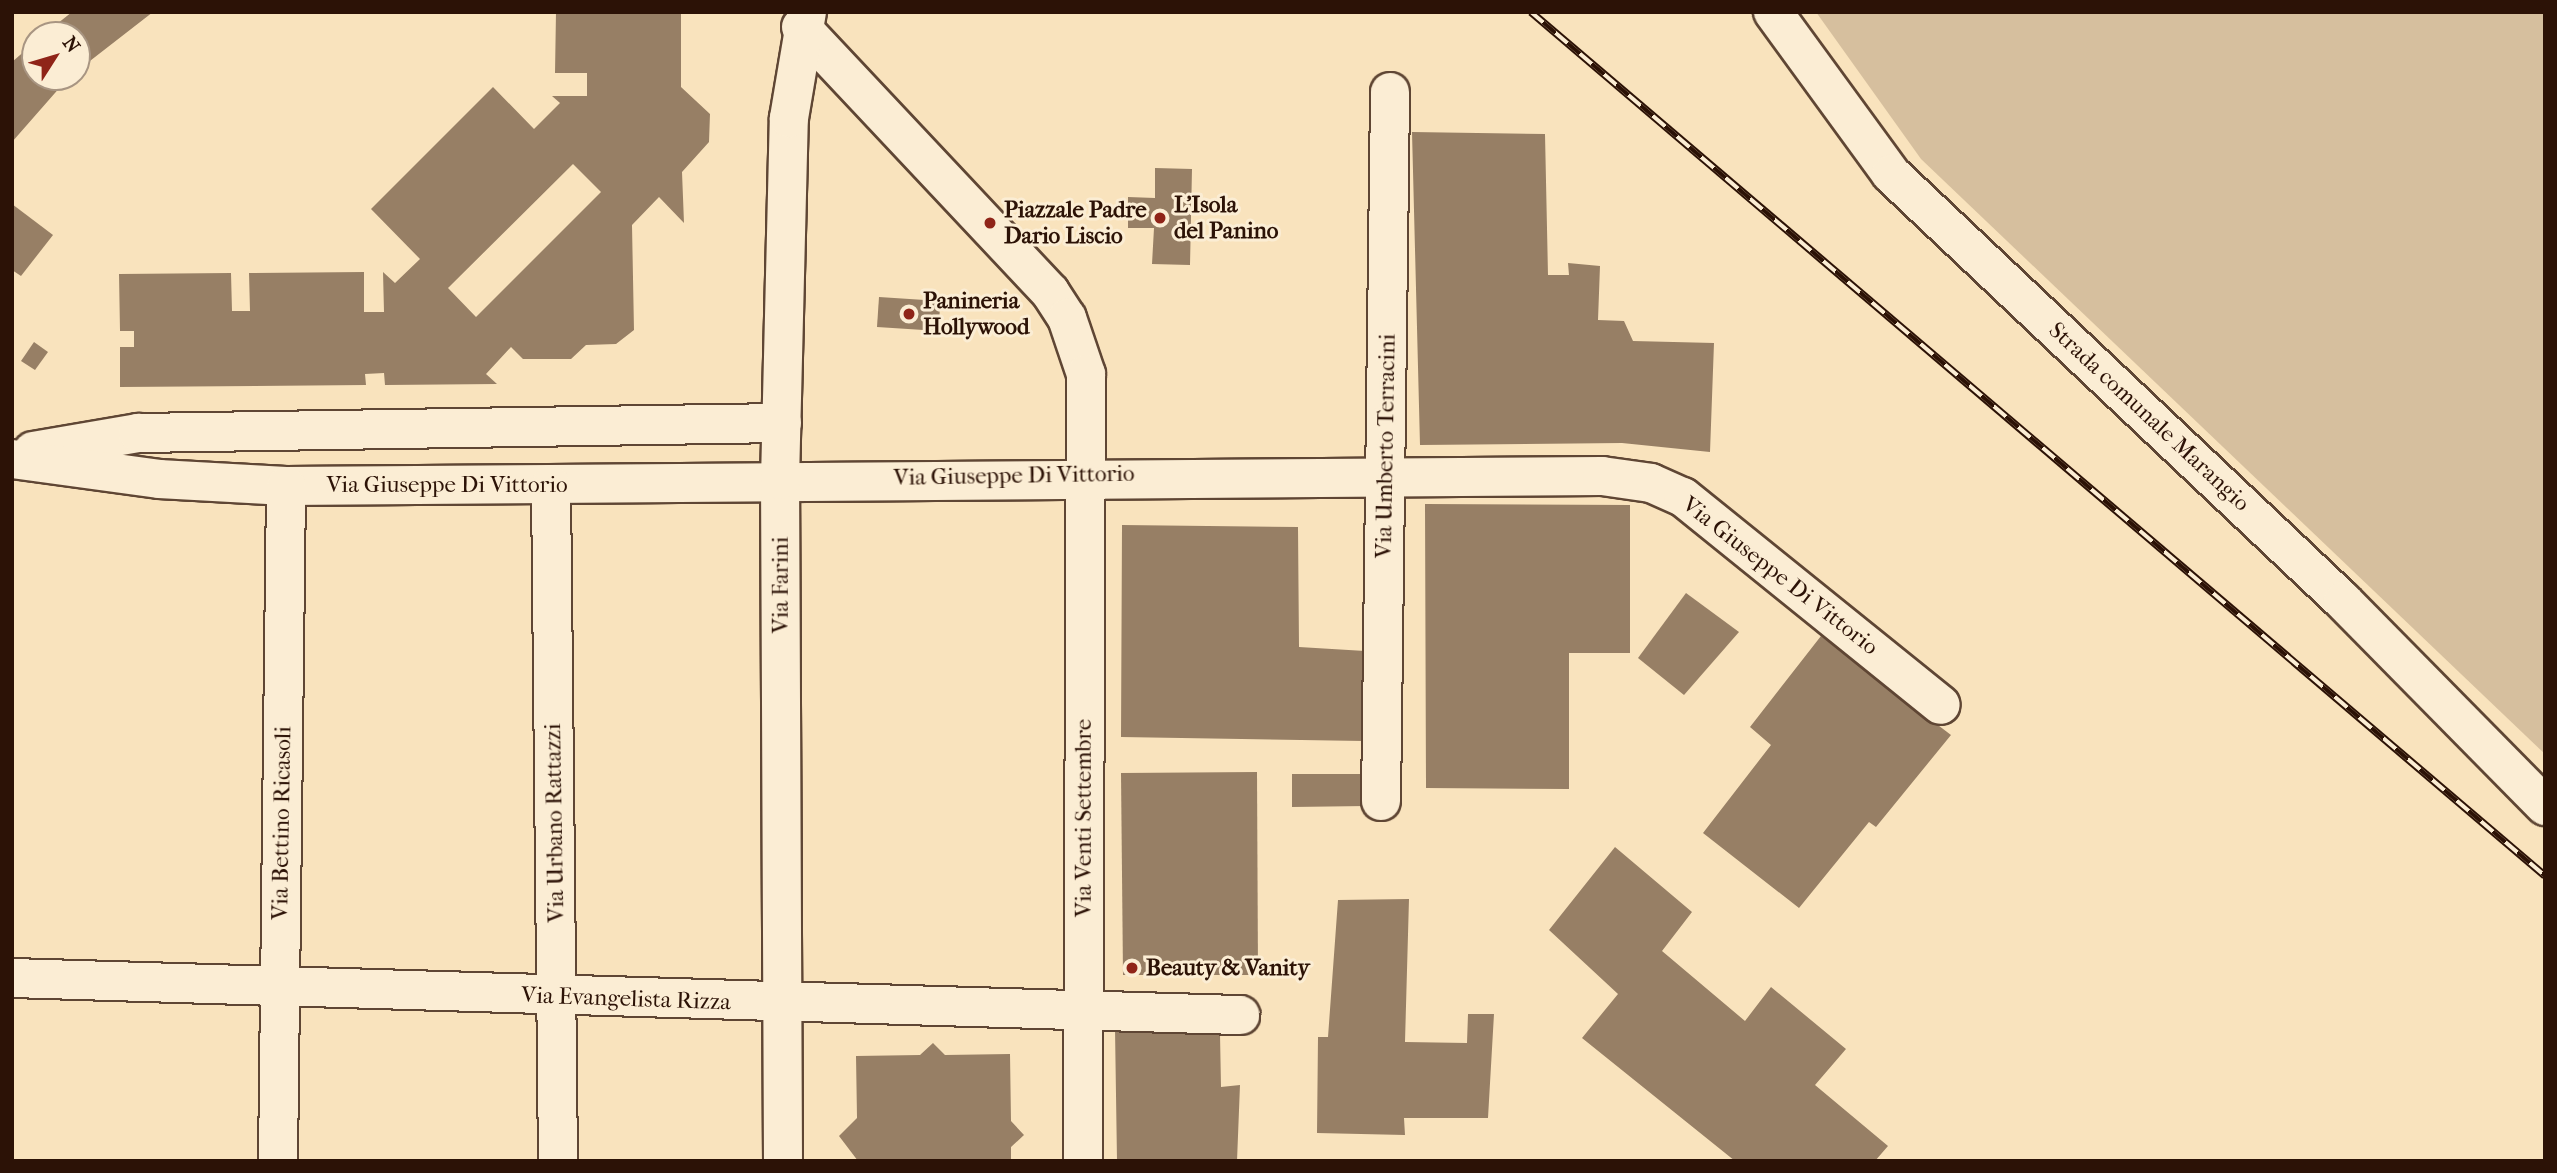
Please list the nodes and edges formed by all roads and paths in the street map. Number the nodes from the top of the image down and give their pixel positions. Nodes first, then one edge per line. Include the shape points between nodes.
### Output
1 (1773, 12) edge
2 (804, 19) edge
3 (1390, 92) dead end
4 (782, 424) junction
5 (12, 457) edge
6 (1085, 475) junction
7 (1385, 475) junction
8 (780, 480) junction
9 (551, 485) junction
10 (286, 486) junction
11 (1941, 705) dead end
12 (1381, 801) dead end
13 (2545, 806) edge
14 (12, 978) edge
15 (280, 985) junction
16 (557, 996) junction
17 (782, 1005) junction
18 (1084, 1014) junction
19 (1240, 1015) dead end
20 (278, 1161) edge
21 (558, 1161) edge
22 (783, 1161) edge
23 (1083, 1161) edge

1 - 13 street, Strada comunale Marangio via 1891,174 2343,601
2 - 4 street, Via Farini via 789,118
2 - 6 street, Via Venti Settembre via 1050,292 1067,318 1086,374
3 - 7 street, Via Umberto Terracini
4 - 5 street via 138,433
4 - 8 street, Via Farini
5 - 10 street, Via Giuseppe Di Vittorio via 159,480
6 - 7 street, Via Giuseppe Di Vittorio
6 - 8 street, Via Giuseppe Di Vittorio
6 - 18 street, Via Venti Settembre
7 - 11 street, Via Giuseppe Di Vittorio via 1602,476 1651,483 1683,497
7 - 12 street, Via Umberto Terracini
8 - 9 street, Via Giuseppe Di Vittorio
8 - 17 street, Via Farini
9 - 10 street, Via Giuseppe Di Vittorio
9 - 16 street, Via Urbano Rattazzi
10 - 15 street, Via Bettino Ricasoli
14 - 15 street, Via Evangelista Rizza
15 - 16 street, Via Evangelista Rizza
15 - 20 street, Via Bettino Ricasoli
16 - 17 street, Via Evangelista Rizza
16 - 21 street, Via Urbano Rattazzi
17 - 18 street, Via Evangelista Rizza
17 - 22 street, Via Farini
18 - 19 street, Via Evangelista Rizza
18 - 23 street, Via Venti Settembre

